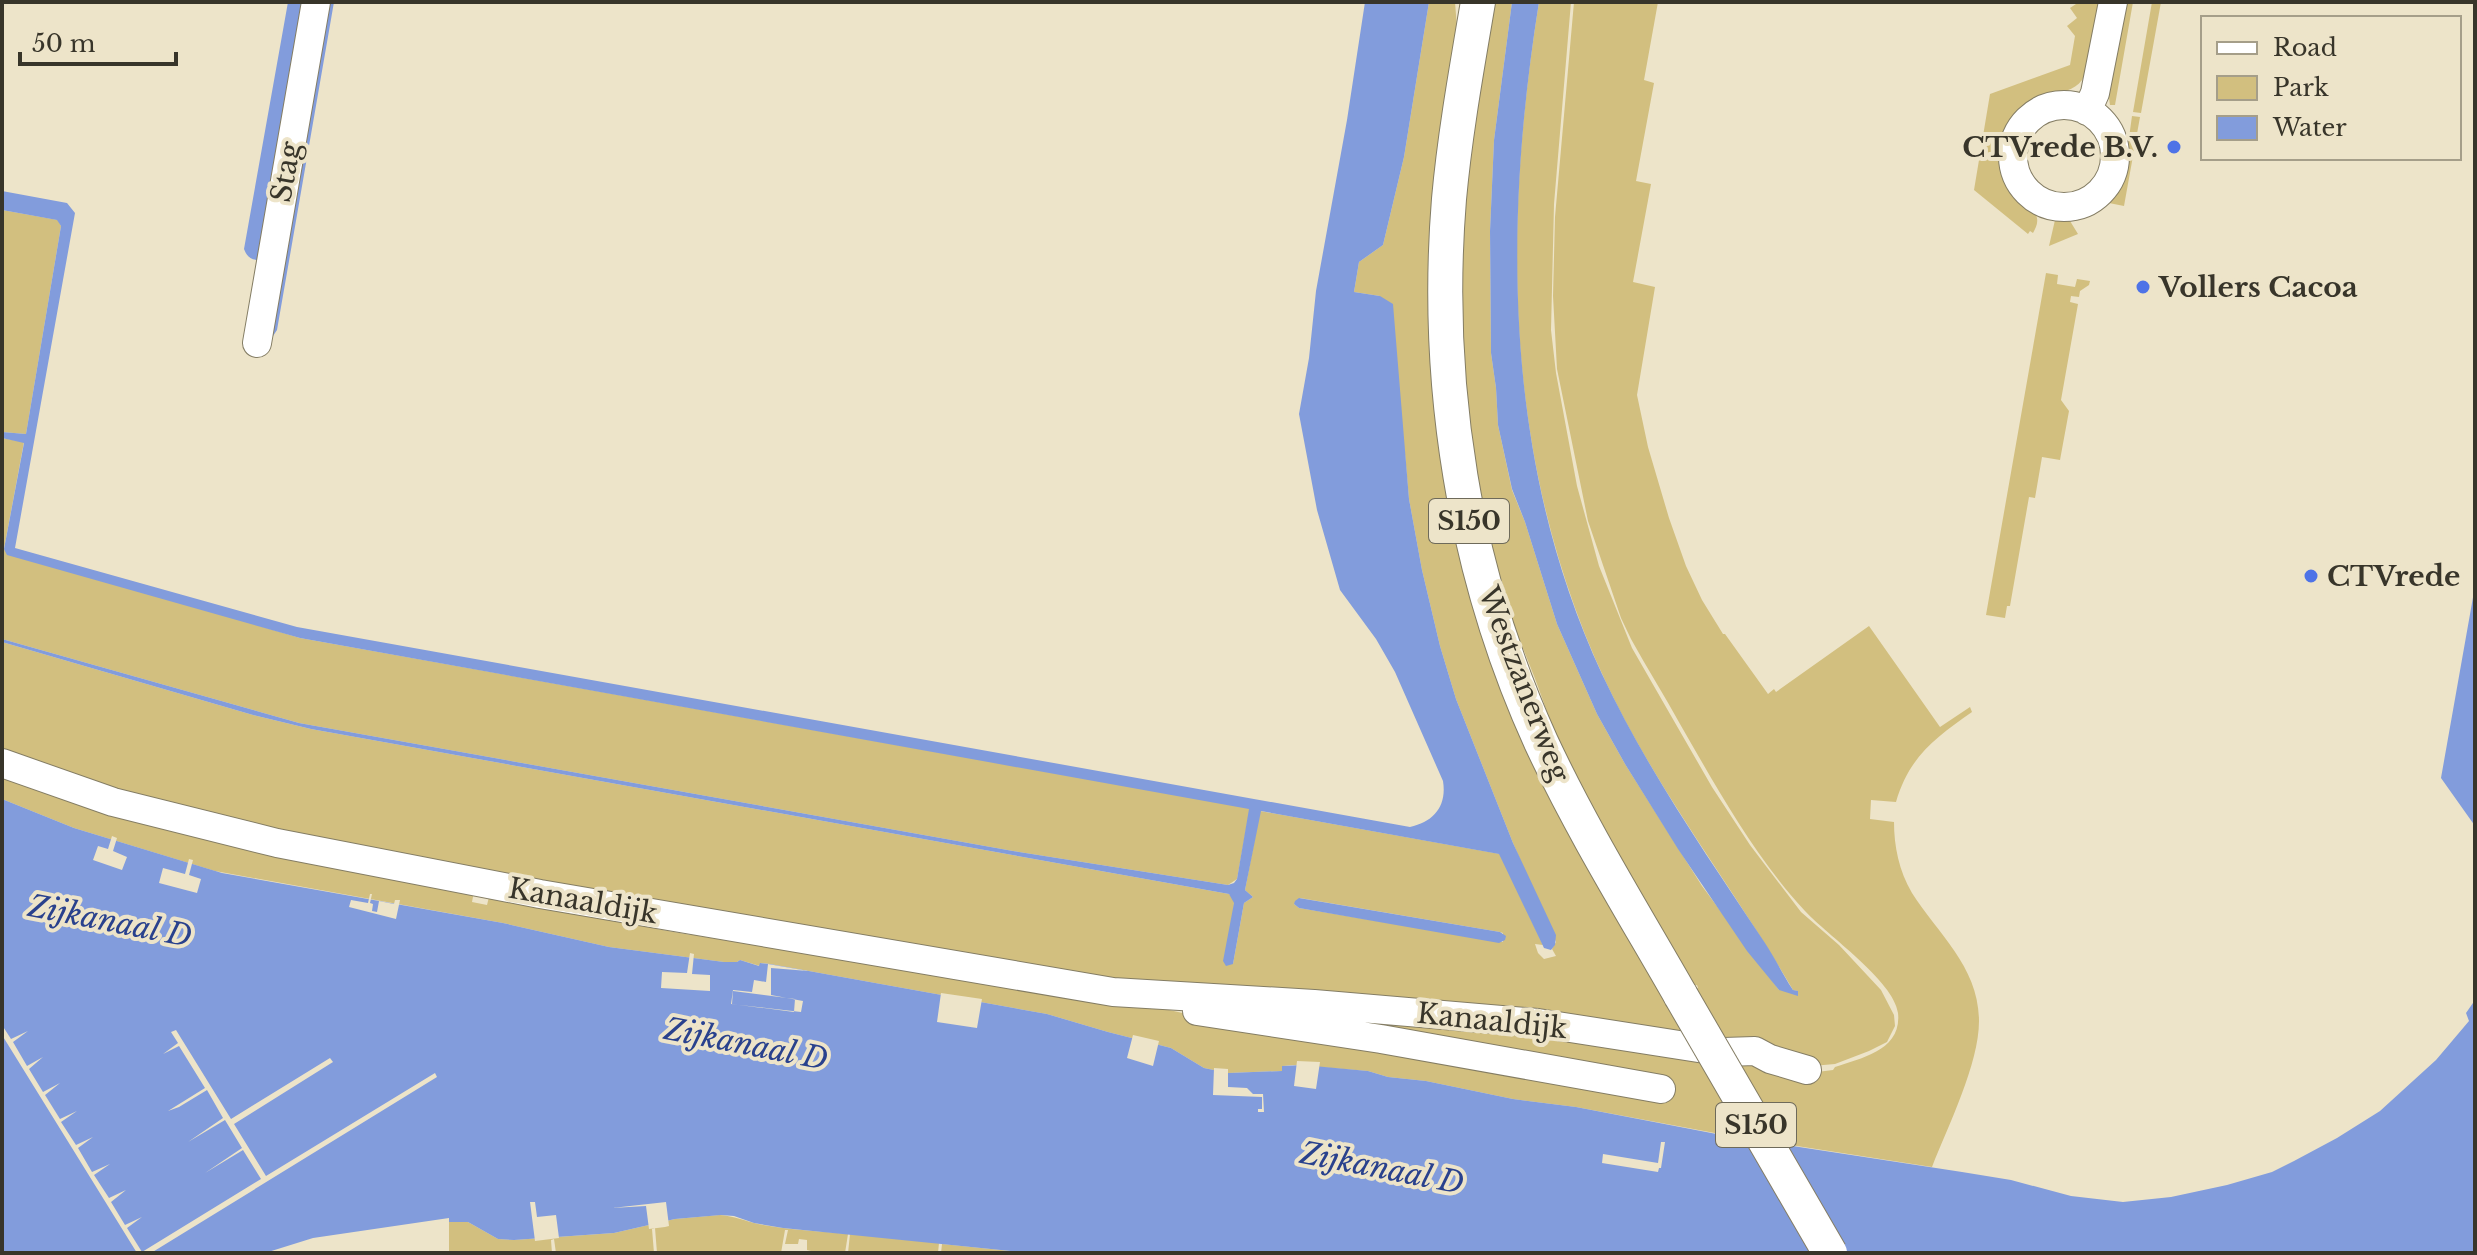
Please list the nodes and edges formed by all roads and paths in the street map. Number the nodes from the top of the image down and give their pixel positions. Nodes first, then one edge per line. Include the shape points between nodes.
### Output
1 (316, 2) edge
2 (1478, 2) edge
3 (2113, 2) edge
4 (2087, 111) dead end
5 (257, 343) dead end
6 (2, 763) edge
7 (1172, 997) junction
8 (1807, 1070) dead end
9 (1661, 1089) dead end
10 (1830, 1253) edge

1 - 5 street, Stag
2 - 10 main road, Westzanerweg / S150, bridge via 1454,151 1446,254 1449,394 1460,477 1492,611 1540,740 1573,807
3 - 4 street
6 - 7 street, Kanaaldijk via 150,813 327,853 578,901 1113,992
7 - 8 street, Kanaaldijk via 1538,1023 1724,1052 1755,1051
7 - 9 street, Kanaaldijk via 1188,1009 1225,1017

